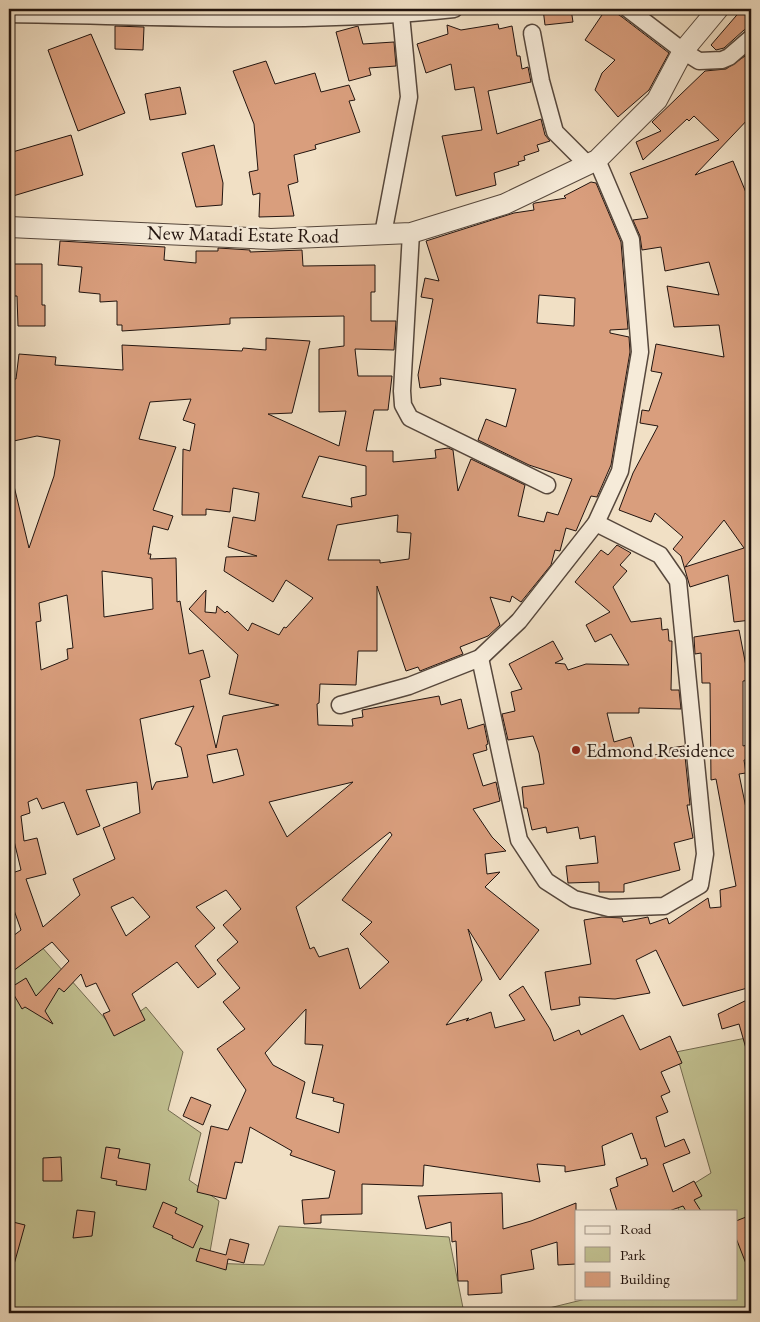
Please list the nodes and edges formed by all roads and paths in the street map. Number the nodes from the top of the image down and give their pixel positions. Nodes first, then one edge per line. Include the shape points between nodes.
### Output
1 (454, 9) edge
2 (628, 9) edge
3 (718, 9) edge
4 (9, 14) edge
5 (401, 15) junction
6 (532, 33) dead end
7 (751, 38) edge
8 (682, 51) junction
9 (592, 163) junction
10 (9, 227) edge
11 (411, 233) junction
12 (383, 234) junction
13 (547, 485) dead end
14 (596, 523) junction
15 (480, 658) junction
16 (340, 705) dead end

1 - 5 street
2 - 8 street
3 - 8 street, New Matadi Estate Road
4 - 5 street via 274,19
5 - 12 street via 408,97
6 - 9 street via 554,132
7 - 8 street via 722,60 699,61
8 - 9 street, New Matadi Estate Road via 657,100
9 - 11 street, New Matadi Estate Road via 505,204
9 - 14 street via 631,240 640,352 620,471
10 - 12 street, New Matadi Estate Road via 271,239
11 - 12 street, New Matadi Estate Road
11 - 13 street via 402,390 403,405 410,418
14 - 15 street via 519,621
14 - 15 street via 660,555 678,581 705,854 700,885 664,906 609,908 574,899 546,881 520,840
15 - 16 street via 409,686

